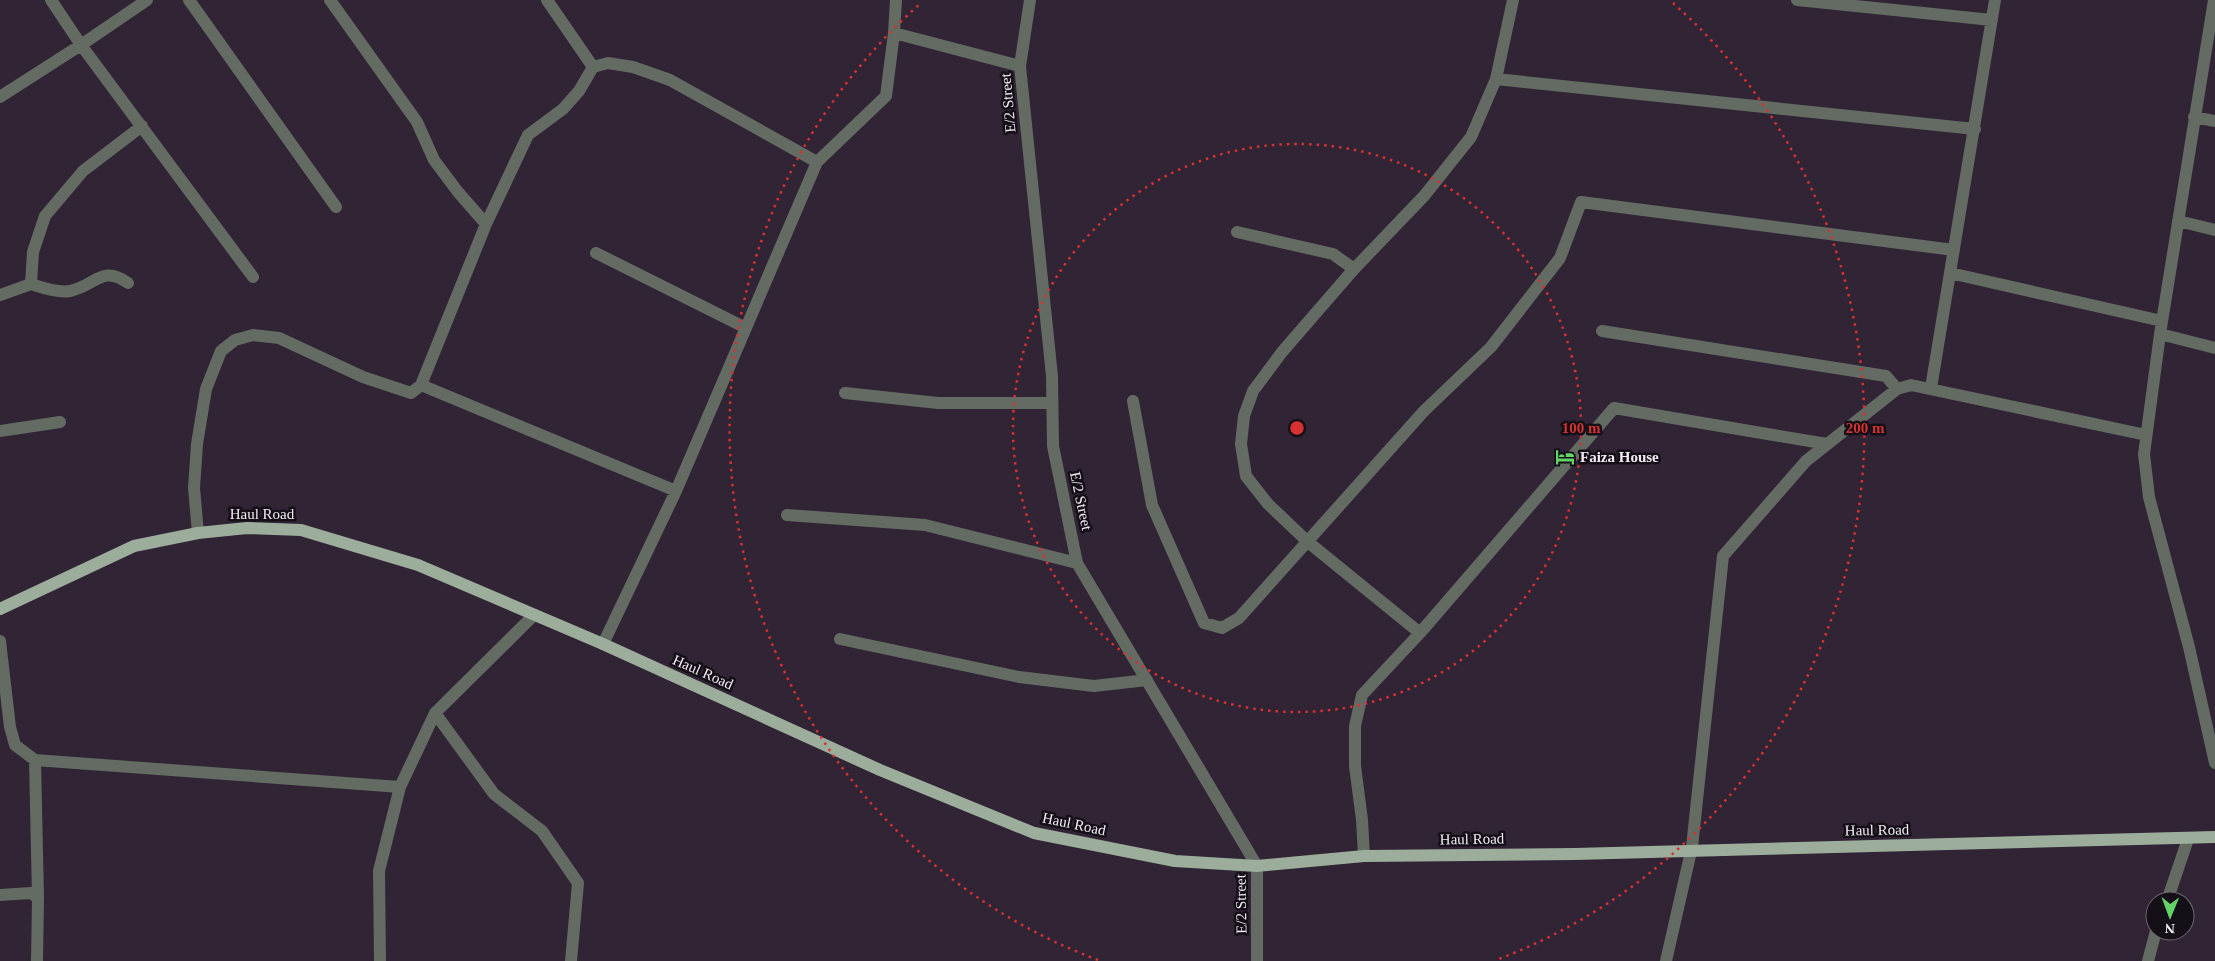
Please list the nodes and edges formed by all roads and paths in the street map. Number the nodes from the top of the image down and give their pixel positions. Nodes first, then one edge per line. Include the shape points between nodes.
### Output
1 (51, 0) edge
2 (146, 0) edge
3 (189, 0) edge
4 (330, 0) edge
5 (548, 0) edge
6 (896, 0) edge
7 (1030, 0) edge
8 (1513, 0) edge
9 (1797, 0) edge
10 (1996, 0) edge
11 (2214, 0) edge
12 (1992, 20) junction
13 (894, 34) junction
14 (81, 45) junction
15 (1020, 66) junction
16 (594, 67) junction
17 (1496, 79) junction
18 (0, 97) edge
19 (2194, 117) junction
20 (2215, 121) edge
21 (142, 126) junction
22 (1975, 130) junction
23 (817, 162) junction
24 (336, 207) dead end
25 (2178, 222) junction
26 (486, 224) junction
27 (2215, 230) edge
28 (1237, 232) dead end
29 (1954, 250) junction
30 (596, 253) dead end
31 (1354, 269) junction
32 (1950, 273) junction
33 (254, 277) dead end
34 (128, 283) dead end
35 (31, 284) junction
36 (0, 295) edge
37 (2161, 327) junction
38 (746, 328) junction
39 (1602, 331) dead end
40 (2215, 348) edge
41 (421, 385) junction
42 (1931, 388) junction
43 (1897, 389) junction
44 (845, 393) dead end
45 (1133, 401) dead end
46 (1052, 403) junction
47 (60, 422) dead end
48 (0, 431) edge
49 (2146, 435) junction
50 (1827, 444) junction
51 (676, 491) junction
52 (787, 515) dead end
53 (198, 533) junction
54 (1308, 542) junction
55 (1077, 563) junction
56 (0, 609) edge
57 (534, 615) junction
58 (1420, 633) junction
59 (840, 639) dead end
60 (0, 641) edge
61 (603, 644) junction
62 (1147, 680) junction
63 (435, 713) junction
64 (35, 760) junction
65 (2215, 763) edge
66 (400, 787) junction
67 (2215, 827) edge
68 (2215, 837) edge
69 (2188, 839) junction
70 (1692, 851) junction
71 (1364, 856) junction
72 (1257, 866) junction
73 (2170, 891) edge
74 (0, 895) edge
75 (38, 898) junction
76 (2153, 941) edge
77 (37, 961) edge
78 (380, 961) edge
79 (570, 961) edge
80 (1257, 961) edge
81 (1666, 961) edge
82 (2148, 961) edge

1 - 14 street
2 - 14 street
3 - 24 street
4 - 26 street via 417,122 434,160
5 - 16 street
6 - 13 street
7 - 15 street, E/2 Street
8 - 17 street
9 - 12 street
10 - 12 street
11 - 19 street
12 - 22 street
13 - 15 street
13 - 23 street via 886,96
14 - 18 street
14 - 21 street
15 - 46 street, E/2 Street via 1052,376
16 - 23 street via 608,63 633,67 670,80
16 - 26 street via 563,109 528,135
17 - 22 street
17 - 31 street via 1471,137 1424,196
19 - 20 street
19 - 25 street
21 - 33 street
21 - 35 street via 84,171 45,216 32,252
22 - 29 street
23 - 38 street
25 - 27 street
25 - 37 street
26 - 41 street
28 - 31 street via 1333,254
29 - 32 street
29 - 54 street via 1581,202 1560,258 1491,347 1424,411
30 - 38 street
31 - 54 street via 1282,352 1253,391 1244,416 1241,444 1246,476 1268,504
32 - 37 street
32 - 42 street
34 - 35 street via 117,275 106,274 70,291
35 - 36 street
37 - 40 street
37 - 49 street
38 - 51 street
39 - 43 street via 1886,376
41 - 51 street
41 - 53 street via 411,393 363,377 280,338 253,335 235,340 221,351 206,390 195,479
42 - 43 street via 1911,385
42 - 49 street
43 - 50 street
44 - 46 street via 938,403
45 - 54 street via 1152,505 1204,622 1222,628 1239,618
46 - 55 street, E/2 Street via 1053,446
47 - 48 street
49 - 65 street via 2144,454 2149,497 2189,647
50 - 58 street via 1614,408
50 - 70 street via 1806,461 1724,556
51 - 61 street
52 - 55 street via 925,525
53 - 56 main road, Haul Road via 134,546
53 - 57 main road, Haul Road via 247,528 301,530 418,565
54 - 58 street
55 - 62 street, E/2 Street
57 - 61 main road, Haul Road
57 - 63 street
58 - 71 street via 1362,695 1355,726 1355,766
59 - 62 street via 1019,677 1094,686
60 - 64 street via 15,745
61 - 72 main road, Haul Road via 880,770 1034,833 1175,861
62 - 72 street, E/2 Street
63 - 66 street
63 - 79 street via 494,794 542,831 578,883
64 - 66 street
64 - 75 street
66 - 78 street via 379,871
67 - 68 street
68 - 69 main road, Haul Road
69 - 70 main road, Haul Road
69 - 73 street
70 - 71 main road, Haul Road
70 - 81 street
71 - 72 main road, Haul Road
72 - 80 street, E/2 Street
74 - 75 street via 31,893
75 - 77 street
76 - 82 street

